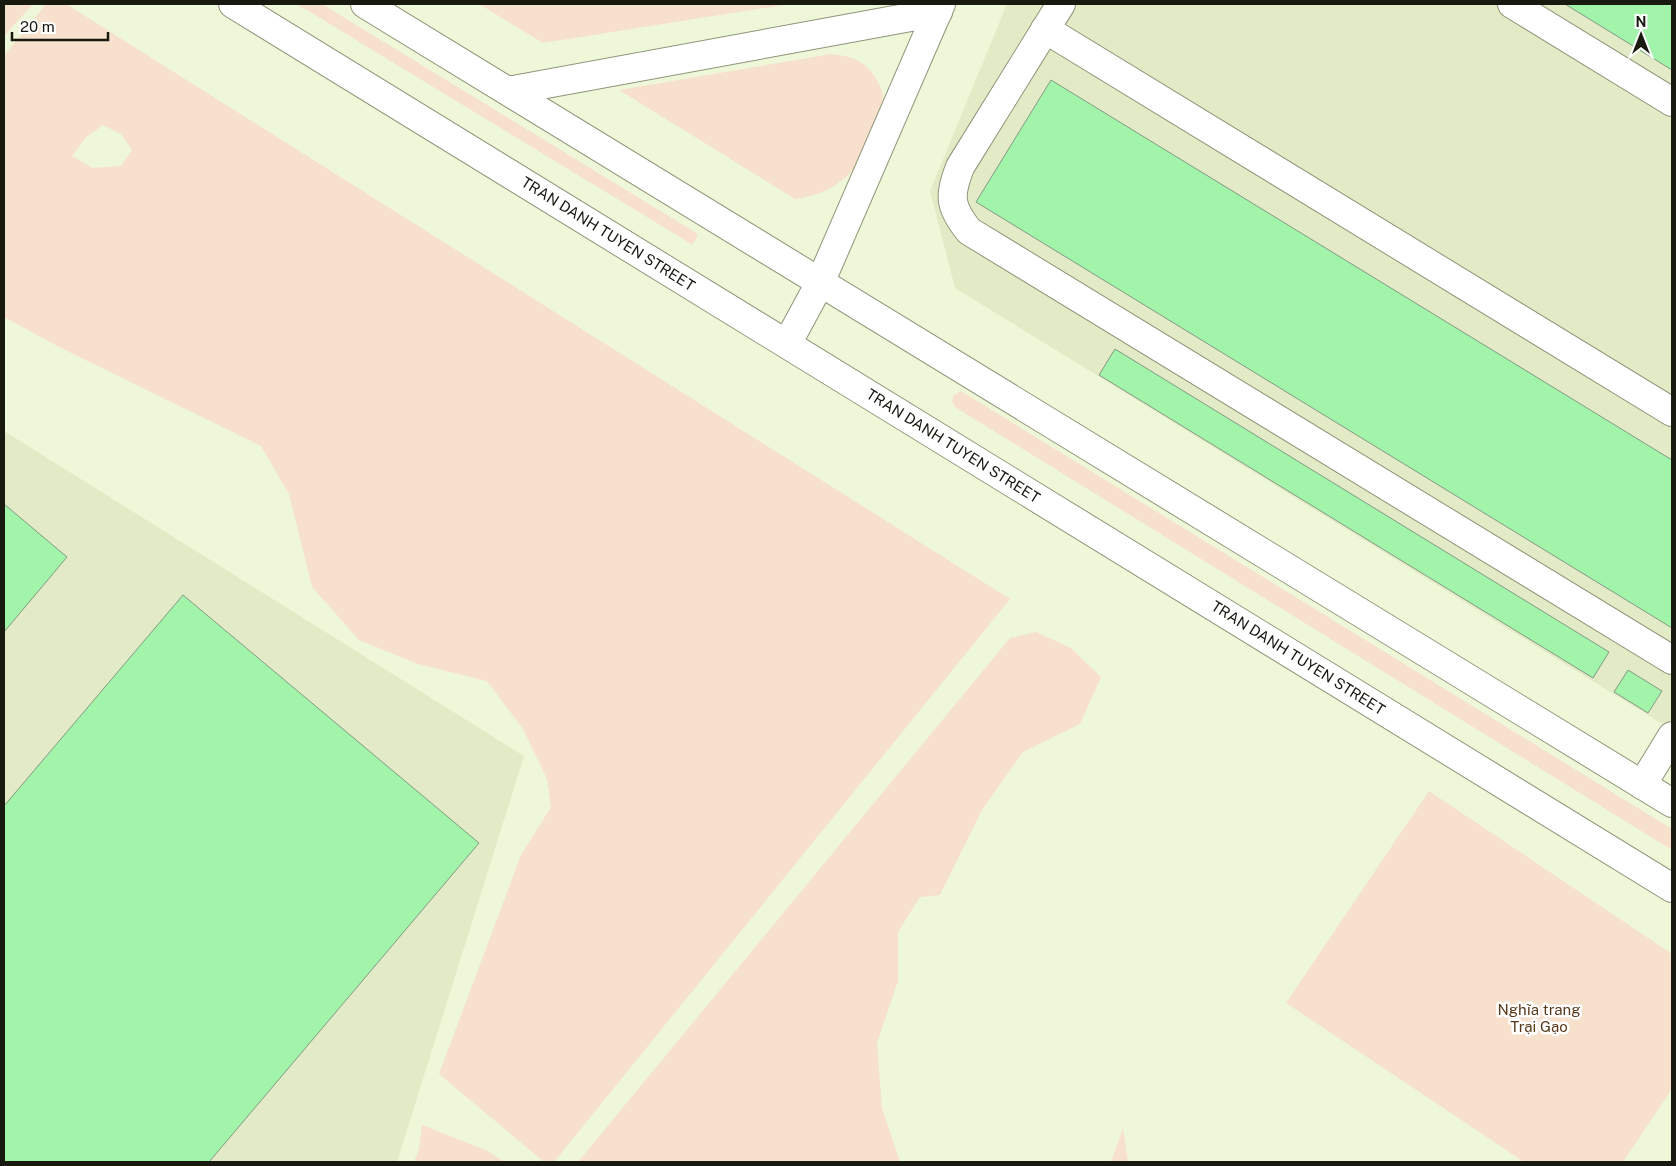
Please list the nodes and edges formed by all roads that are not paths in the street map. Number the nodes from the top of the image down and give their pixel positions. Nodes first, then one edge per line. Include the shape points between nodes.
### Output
1 (233, 4) edge
2 (364, 4) edge
3 (1061, 4) edge
4 (1512, 4) edge
5 (939, 8) edge
6 (1046, 29) junction
7 (508, 92) junction
8 (1672, 102) edge
9 (820, 282) junction
10 (787, 344) junction
11 (1672, 412) edge
12 (1672, 660) edge
13 (1672, 736) edge
14 (1642, 785) junction
15 (1672, 803) edge
16 (1672, 888) edge

1 - 10 main road, TRAN DANH TUYEN STREET
2 - 7 main road
3 - 6 main road
4 - 8 main road
5 - 7 main road
5 - 9 main road
6 - 11 main road
6 - 12 main road via 960,167 951,189 956,214 969,231
7 - 9 main road
9 - 10 main road
9 - 14 main road
10 - 16 main road, TRAN DANH TUYEN STREET
13 - 14 main road
14 - 15 main road

